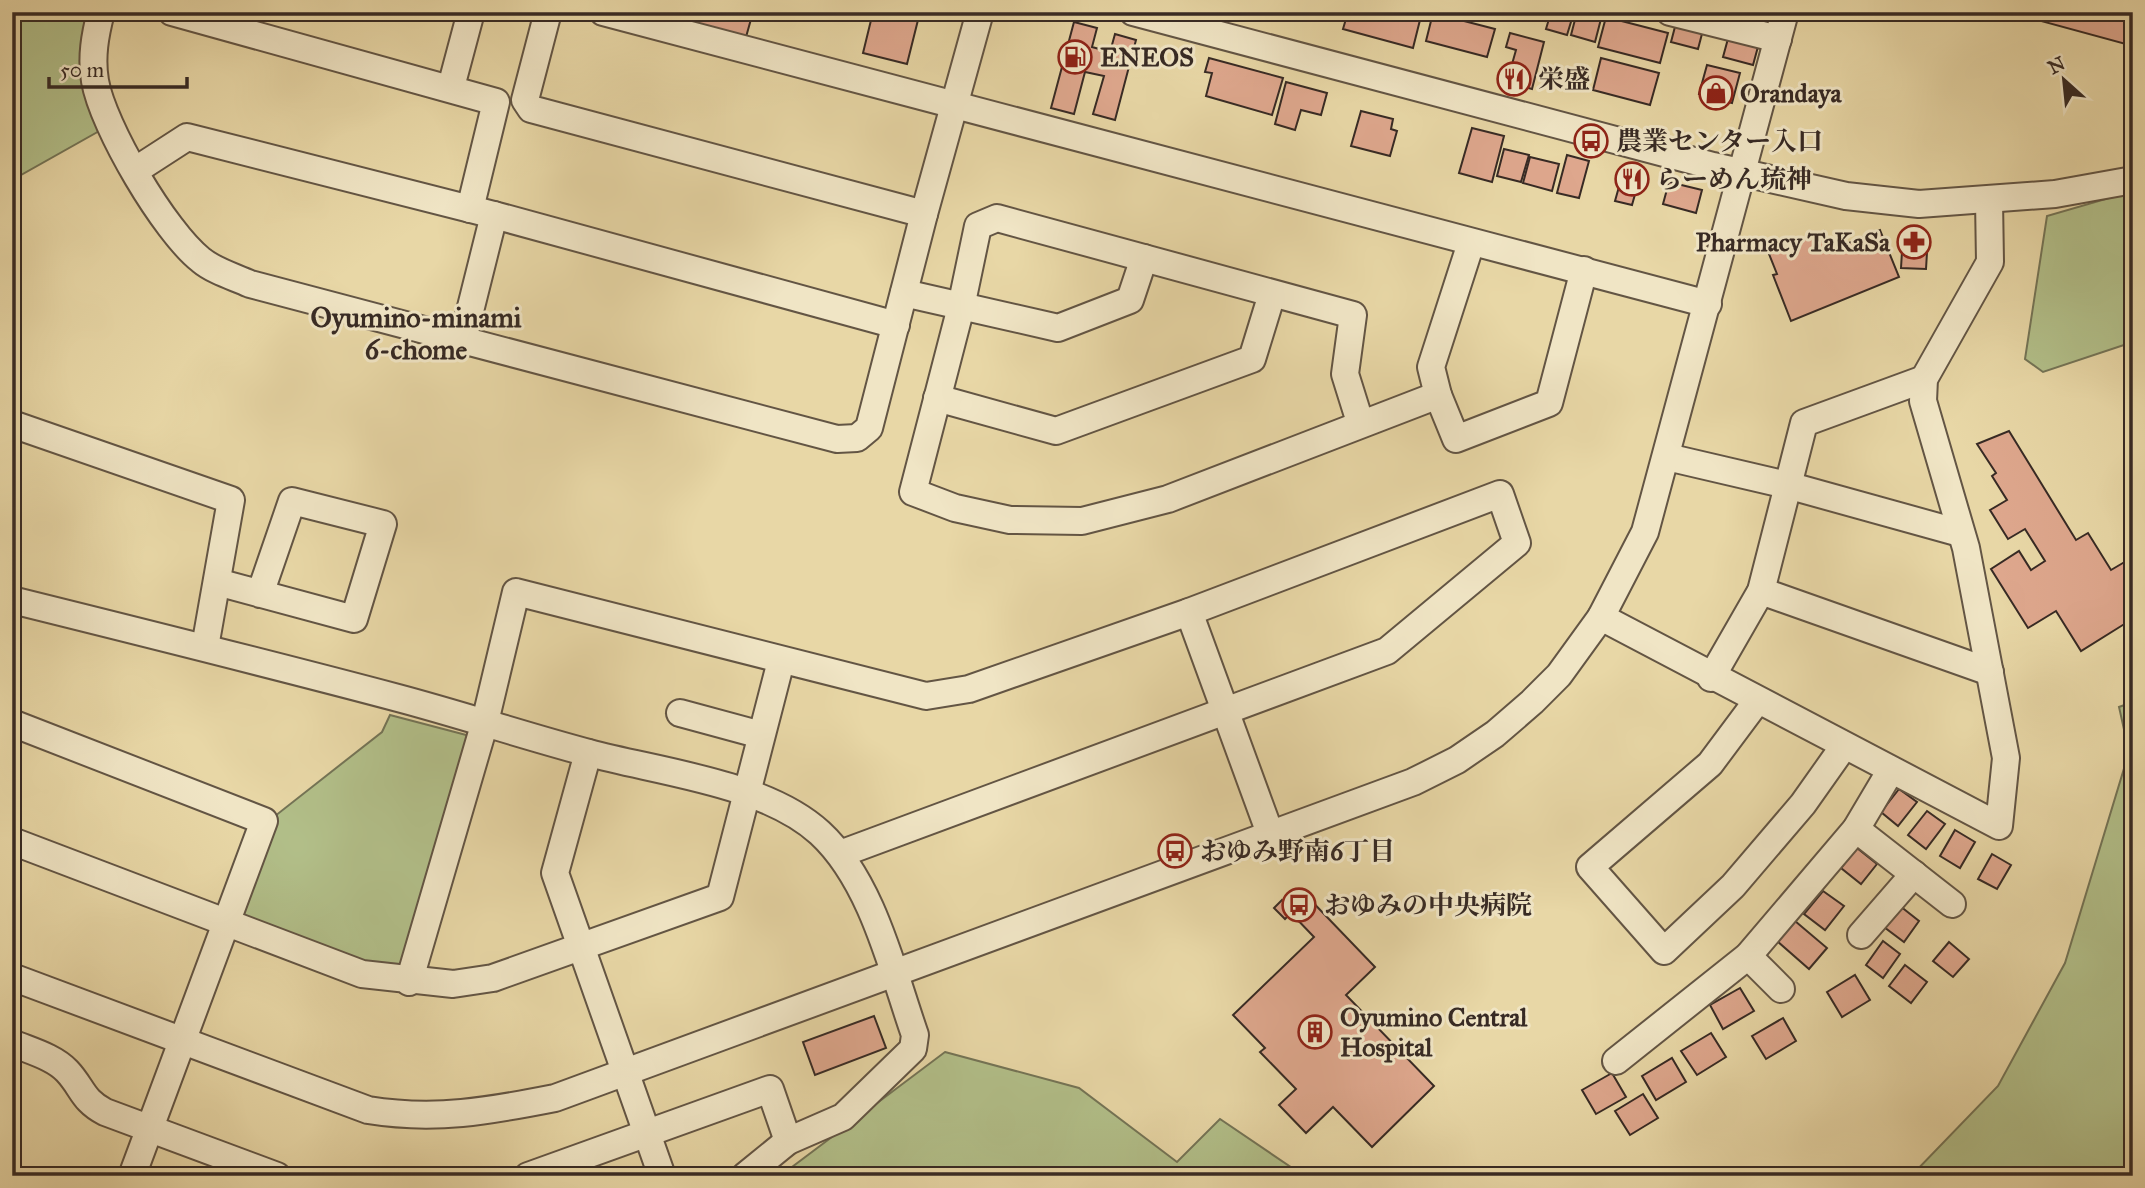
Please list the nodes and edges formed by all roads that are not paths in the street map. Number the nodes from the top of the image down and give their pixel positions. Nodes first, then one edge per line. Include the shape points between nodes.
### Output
1 (101, 12) edge
2 (172, 12) edge
3 (471, 12) edge
4 (548, 12) edge
5 (603, 12) edge
6 (980, 12) edge
7 (1133, 12) edge
8 (1670, 12) edge
9 (1785, 12) edge
10 (1778, 39) junction
11 (451, 87) junction
12 (956, 105) junction
13 (136, 170) junction
14 (1744, 174) junction
15 (2133, 180) edge
16 (1989, 200) junction
17 (482, 212) junction
18 (924, 214) junction
19 (1471, 243) junction
20 (1144, 257) junction
21 (1584, 270) junction
22 (904, 293) junction
23 (1272, 294) junction
24 (1708, 304) junction
25 (961, 307) junction
26 (896, 325) junction
27 (463, 339) junction
28 (1924, 379) junction
29 (1438, 395) junction
30 (937, 398) junction
31 (1360, 422) junction
32 (13, 427) edge
33 (1667, 457) junction
34 (1787, 485) junction
35 (1960, 533) junction
36 (217, 582) junction
37 (1761, 591) junction
38 (260, 594) junction
39 (12, 600) edge
40 (1189, 612) junction
41 (1601, 617) junction
42 (205, 647) junction
43 (781, 662) junction
44 (1990, 672) junction
45 (1711, 678) junction
46 (1757, 701) junction
47 (1225, 709) junction
48 (680, 713) dead end
49 (485, 722) junction
50 (12, 723) edge
51 (761, 735) junction
52 (1843, 746) junction
53 (587, 753) junction
54 (1891, 770) junction
55 (746, 792) junction
56 (1856, 829) junction
57 (1271, 836) junction
58 (12, 841) edge
59 (840, 854) junction
60 (1914, 874) junction
61 (1952, 904) dead end
62 (226, 922) junction
63 (1861, 935) dead end
64 (580, 948) junction
65 (1748, 956) junction
66 (894, 973) junction
67 (12, 977) edge
68 (409, 982) junction
69 (1781, 989) dead end
70 (183, 1039) junction
71 (14, 1048) edge
72 (1616, 1061) dead end
73 (625, 1073) junction
74 (149, 1130) junction
75 (647, 1132) junction
76 (788, 1141) junction
77 (595, 1164) edge
78 (132, 1176) edge
79 (277, 1176) edge
80 (528, 1176) edge
81 (662, 1176) edge
82 (745, 1176) edge

1 - 13 street via 94,39 95,82 105,115
2 - 11 street
3 - 11 street
4 - 18 street via 525,100 531,109
5 - 12 street
6 - 12 street
7 - 14 street
8 - 10 street
9 - 10 street
10 - 14 street
11 - 17 street via 496,102
12 - 18 street
12 - 19 street
13 - 17 street via 187,137
13 - 27 street via 172,230 202,261 250,284
14 - 16 street via 1846,196 1919,204
14 - 24 street
15 - 16 street
16 - 28 street via 1990,261
17 - 26 street
17 - 27 street
18 - 22 street
19 - 21 street
19 - 29 street via 1430,367
20 - 23 street
20 - 25 street via 1130,300 1058,328
20 - 25 street via 997,218 978,226
21 - 24 street
21 - 29 street via 1549,403 1456,439
22 - 25 street
22 - 26 street
23 - 30 street via 1252,359 1056,431
23 - 31 street via 1353,314 1345,374
24 - 33 street
25 - 30 street
26 - 27 street via 869,428 858,438 837,439
28 - 34 street via 1804,423
28 - 35 street via 1923,401
29 - 31 street
30 - 31 street via 913,492 955,508 1010,520 1082,521 1168,499
32 - 36 street via 231,500
33 - 34 street
33 - 41 street via 1645,532
34 - 35 street
34 - 37 street
35 - 44 street
36 - 38 street
36 - 42 street
37 - 44 street
37 - 45 street
38 - 38 street via 355,619 383,524 292,501
39 - 42 street
40 - 43 street via 968,689 926,696
40 - 47 street
40 - 47 street via 1500,494 1517,542 1387,651
41 - 45 street
41 - 57 street via 1559,675 1532,702 1457,760 1413,782
42 - 49 street
43 - 49 street via 516,592
43 - 51 street
44 - 54 street via 2006,758 1999,826
45 - 46 street
46 - 52 street
46 - 52 street via 1710,764 1590,867 1664,951 1733,886 1803,804
47 - 57 street
47 - 59 street
48 - 51 street
49 - 53 street
49 - 68 street
50 - 62 street via 264,821
51 - 55 street
52 - 54 street
53 - 55 street
53 - 64 street via 555,873
54 - 56 street
55 - 59 street via 800,817
55 - 64 street via 720,897
56 - 60 street
56 - 65 street
57 - 66 street
58 - 62 street
59 - 66 street via 865,897
60 - 61 street
60 - 63 street
62 - 68 street via 362,974
62 - 70 street
64 - 68 street via 493,978 453,984
64 - 73 street
65 - 69 street
65 - 72 street
66 - 73 street
66 - 76 street via 915,1035 913,1049 843,1117
67 - 70 street
70 - 73 street via 368,1110 409,1117 452,1116 542,1101
70 - 74 street
71 - 74 street via 55,1061 91,1105
73 - 75 street
74 - 78 street
74 - 79 street
75 - 76 street via 770,1089
75 - 77 street
75 - 81 street
76 - 82 street
77 - 80 street

